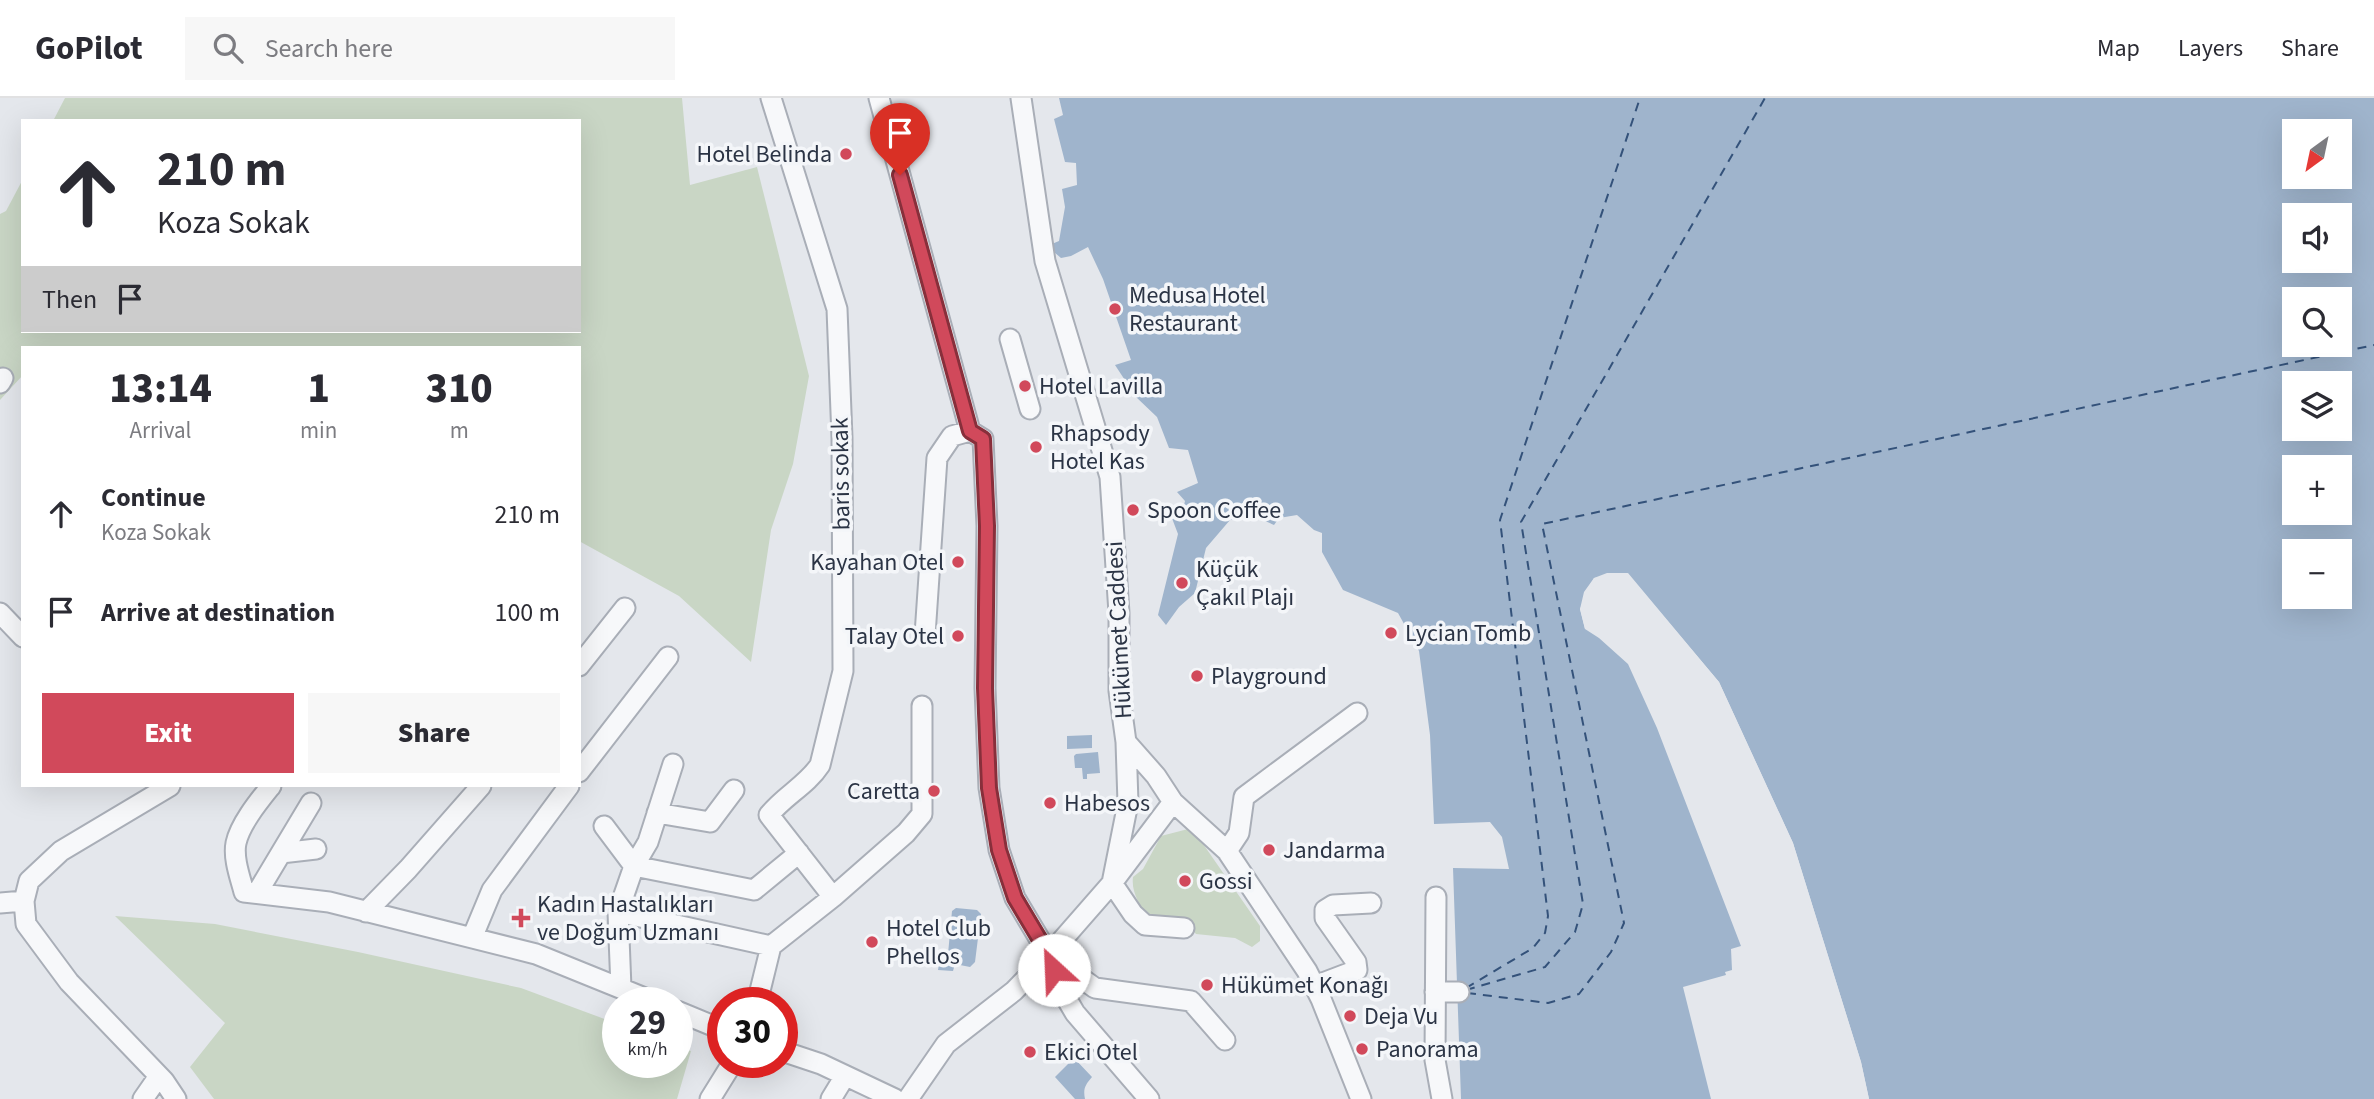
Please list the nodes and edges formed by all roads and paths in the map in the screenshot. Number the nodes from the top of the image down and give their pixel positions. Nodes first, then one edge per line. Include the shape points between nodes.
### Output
1 (771, 98) edge
2 (879, 98) edge
3 (1021, 98) edge
4 (1010, 340) dead end
5 (1030, 409) dead end
6 (970, 431) junction
7 (625, 608) dead end
8 (0, 613) edge
9 (21, 634) edge
10 (925, 635) dead end
11 (668, 657) dead end
12 (581, 663) edge
13 (922, 706) dead end
14 (1357, 713) dead end
15 (1126, 742) junction
16 (673, 764) dead end
17 (581, 769) edge
18 (164, 787) edge
19 (270, 787) edge
20 (480, 787) edge
21 (568, 787) edge
22 (734, 790) dead end
23 (1173, 802) junction
24 (311, 803) dead end
25 (657, 813) junction
26 (604, 826) dead end
27 (316, 849) dead end
28 (1227, 850) junction
29 (281, 853) junction
30 (799, 853) junction
31 (634, 866) junction
32 (1112, 883) junction
33 (257, 894) junction
34 (833, 897) junction
35 (1436, 897) dead end
36 (24, 901) junction
37 (0, 903) edge
38 (1371, 903) dead end
39 (366, 912) junction
40 (618, 912) junction
41 (1184, 928) dead end
42 (472, 938) junction
43 (771, 946) junction
44 (1049, 955) junction
45 (1315, 986) junction
46 (618, 987) edge
47 (621, 987) edge
48 (761, 987) edge
49 (1436, 992) junction
50 (1459, 992) dead end
51 (1225, 1040) dead end
52 (798, 1056) edge
53 (159, 1076) junction
54 (845, 1076) junction
55 (723, 1078) edge
56 (143, 1099) edge
57 (176, 1099) edge
58 (710, 1099) edge
59 (831, 1099) edge
60 (895, 1099) edge
61 (908, 1099) edge
62 (1149, 1099) edge
63 (1361, 1099) edge
64 (1442, 1099) edge

1 - 30 street, baris sokak via 837,309 842,438 842,671 820,765 769,815
2 - 6 street
3 - 15 street, Hükümet Caddesi via 1045,261 1111,477 1119,613 1118,691
4 - 5 street
6 - 10 street via 952,436 937,458
6 - 44 street via 983,439 989,788 999,850 1015,898
7 - 12 street
8 - 9 street
11 - 17 street
13 - 34 street via 922,814
14 - 28 street via 1244,797 1239,832
15 - 23 street, Hükümet Caddesi
15 - 32 street via 1128,803
16 - 25 street
18 - 36 street via 61,851 29,881
19 - 33 street via 236,842 244,892
20 - 39 street
21 - 42 street via 492,890
22 - 25 street via 710,822
23 - 28 street, Hükümet Caddesi
23 - 32 street
24 - 29 street
25 - 31 street
26 - 31 street
27 - 29 street
28 - 45 street, Hükümet Caddesi
29 - 33 street
30 - 31 street via 754,890
30 - 34 street, baris sokak
31 - 40 street
32 - 41 street via 1145,925
32 - 44 street
33 - 39 street via 329,902
34 - 43 street
35 - 49 street
36 - 37 street
36 - 53 street via 26,924 69,982
38 - 45 street via 1333,905 1325,910 1325,918 1356,961 1357,970
39 - 42 street
40 - 43 street
40 - 47 street
42 - 46 street via 536,954
43 - 48 street
44 - 51 street via 1095,988 1191,1001
44 - 61 street via 1014,991 946,1044
44 - 62 street via 1058,984 1075,1013
45 - 63 street, Hükümet Caddesi
49 - 50 street
49 - 64 street via 1435,1060
52 - 54 street
53 - 56 street
53 - 57 street
54 - 59 street
54 - 60 street
55 - 58 street

